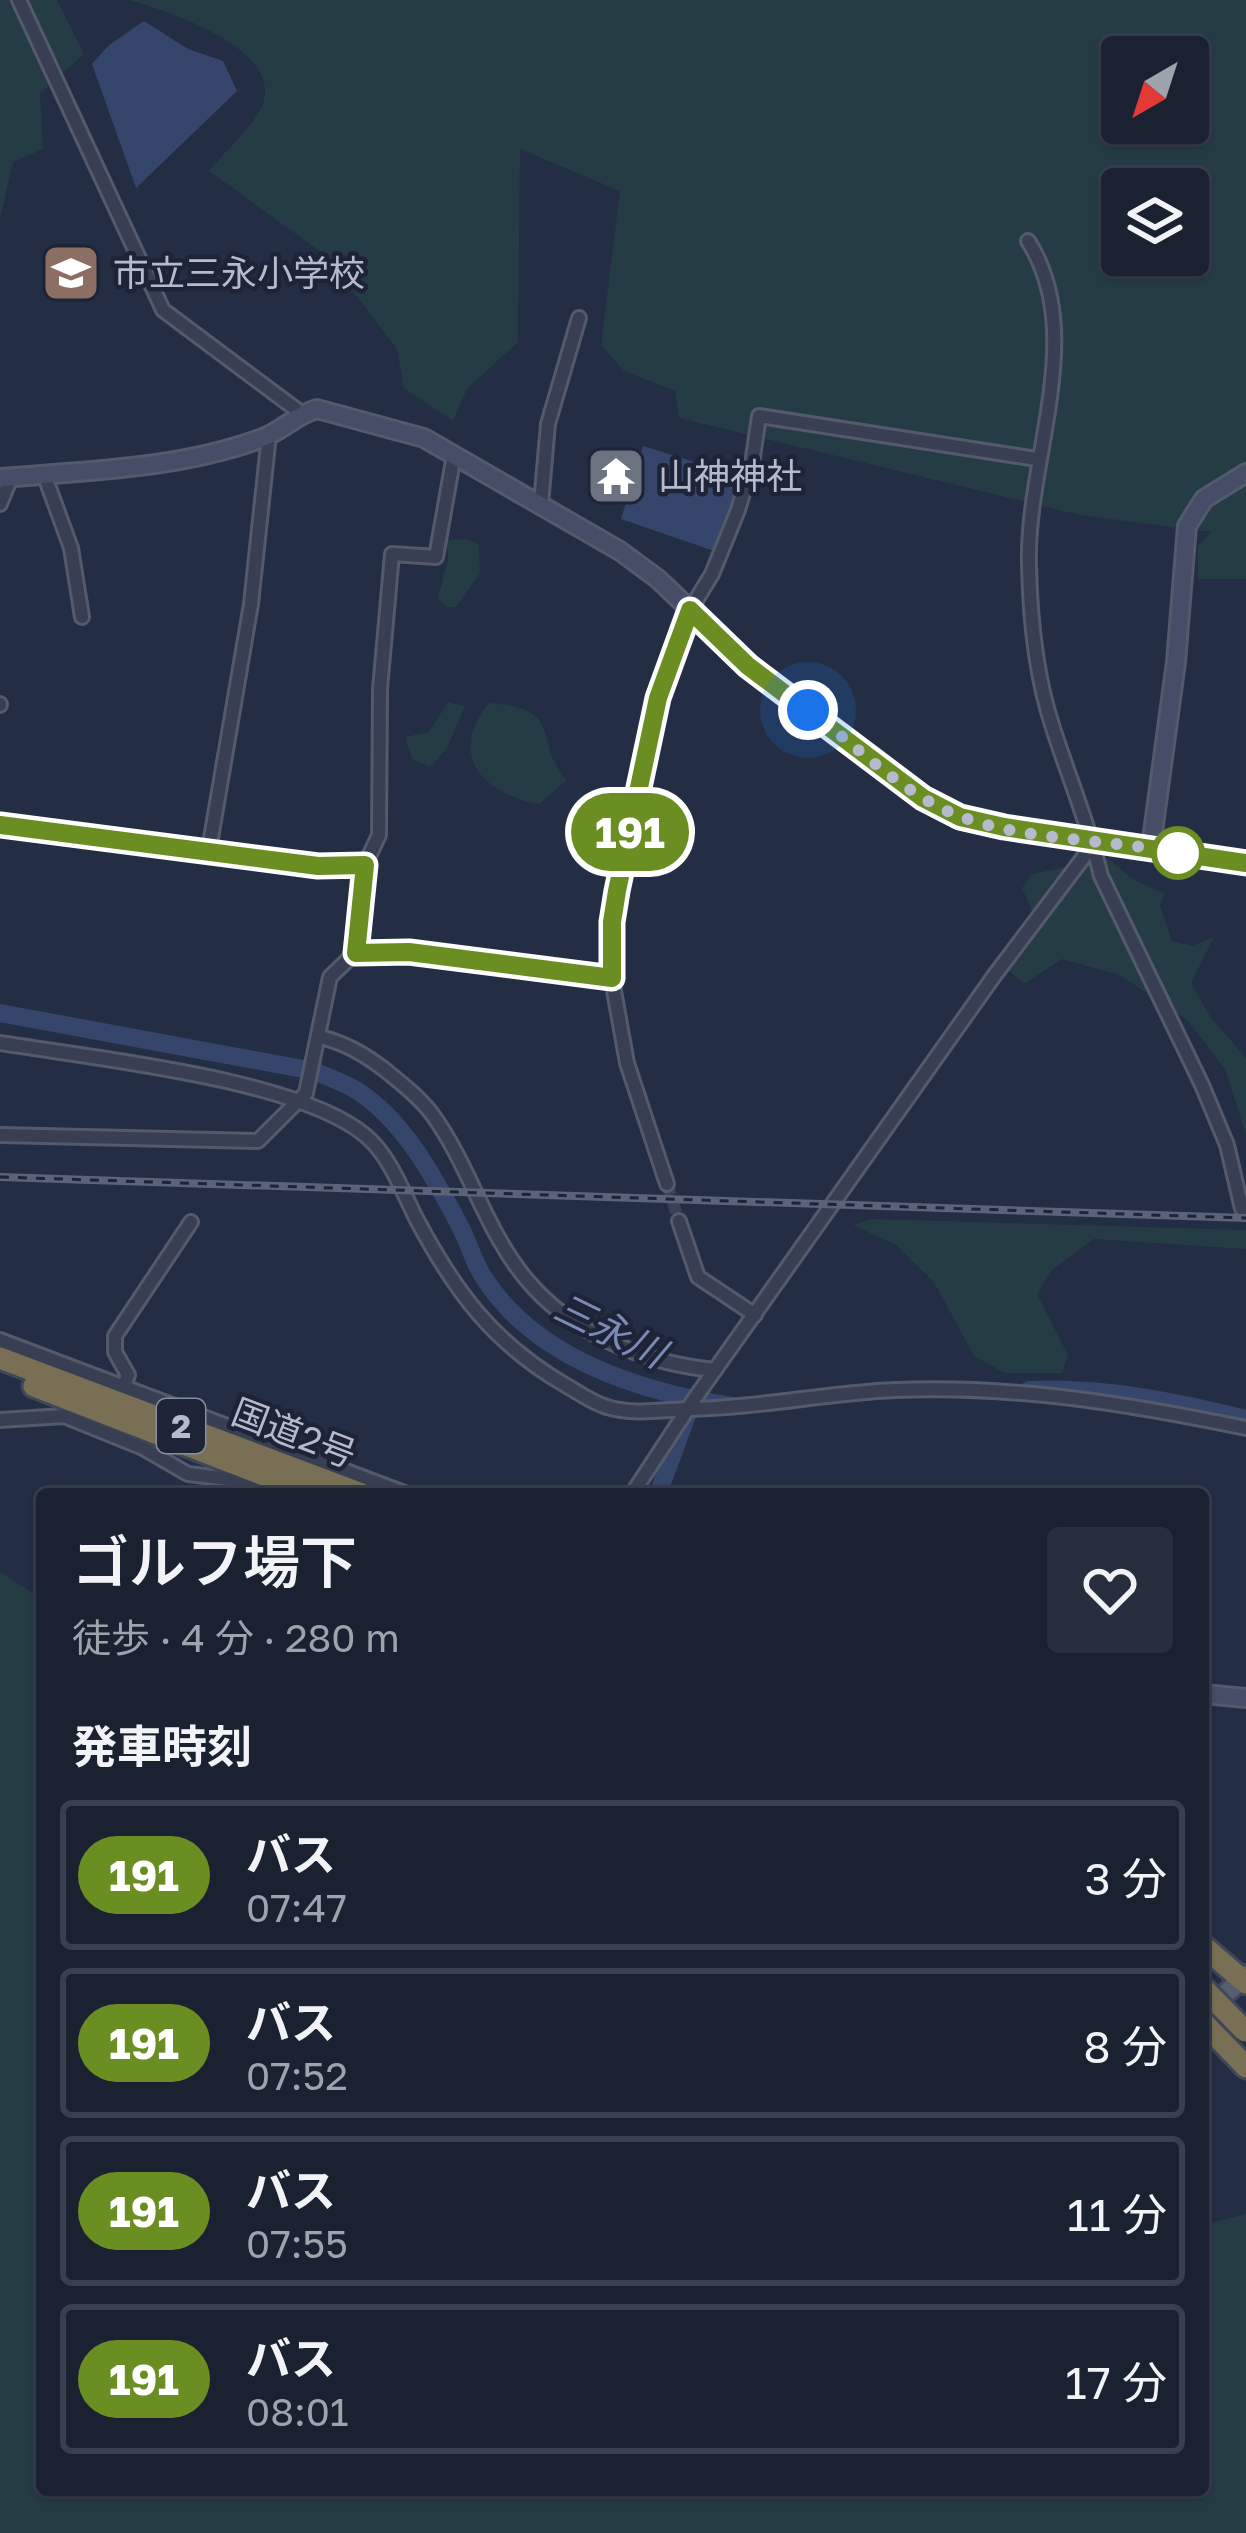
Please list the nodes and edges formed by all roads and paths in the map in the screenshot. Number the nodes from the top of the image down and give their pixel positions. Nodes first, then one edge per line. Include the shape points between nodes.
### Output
1 (19, 0) edge
2 (1028, 241) dead end
3 (580, 318) dead end
4 (301, 413) junction
5 (269, 435) junction
6 (454, 455) junction
7 (1037, 459) junction
8 (1246, 473) edge
9 (44, 474) junction
10 (6, 477) edge
11 (0, 504) edge
12 (541, 504) junction
13 (690, 610) junction
14 (82, 616) dead end
15 (0, 825) edge
16 (1093, 840) junction
17 (1151, 848) junction
18 (209, 850) junction
19 (1246, 863) edge
20 (365, 865) junction
21 (356, 953) junction
22 (612, 978) junction
23 (319, 1040) junction
24 (0, 1043) edge
25 (303, 1097) junction
26 (0, 1135) edge
27 (667, 1184) tunnel mouth
28 (1242, 1209) dead end
29 (679, 1221) tunnel mouth
30 (191, 1222) dead end
31 (755, 1315) junction
32 (0, 1340) edge
33 (0, 1358) edge
34 (715, 1370) junction
35 (0, 1373) edge
36 (122, 1390) junction
37 (688, 1409) junction
38 (0, 1420) edge
39 (1246, 1428) edge
40 (258, 1488) edge
41 (297, 1488) edge
42 (346, 1488) edge
43 (391, 1488) edge
44 (636, 1488) edge
45 (1209, 1695) edge
46 (1246, 1698) edge
47 (1209, 1951) edge
48 (1245, 1982) edge
49 (1209, 1994) edge
50 (1209, 2015) edge
51 (1209, 2027) edge
52 (1245, 2032) edge
53 (1246, 2067) edge

1 - 4 street via 163,310
2 - 7 street via 1056,318
3 - 12 street via 548,424
4 - 5 street
4 - 6 street via 338,412
5 - 9 street via 200,456
5 - 18 street via 251,604
6 - 12 street
6 - 20 street via 436,557 392,554 379,835
7 - 13 street via 759,416 738,511
7 - 16 street via 1029,564 1038,658 1053,730
8 - 17 street via 1204,499 1187,526
9 - 10 street
9 - 14 street via 71,548
10 - 11 street
12 - 13 street via 620,550
13 - 16 street via 748,666 923,798 960,817
13 - 22 street via 658,698 612,922
15 - 18 street
16 - 17 street
16 - 28 street via 1100,876 1227,1144
16 - 31 street
17 - 19 street
18 - 20 street
20 - 21 street
21 - 22 street via 409,952
21 - 23 street via 330,977
22 - 27 street via 627,1063
23 - 25 street
23 - 34 street via 360,1051 429,1111 490,1227 547,1300 641,1354
24 - 25 street
25 - 26 street via 258,1141
25 - 37 street via 370,1139 463,1298 542,1372 607,1407
29 - 31 street via 704,1285
30 - 36 street via 115,1336 128,1375
31 - 34 street
32 - 36 street
33 - 42 highway, 国道2号 / 2
34 - 37 street
35 - 41 highway, 国道2号 / 2
36 - 43 street
37 - 39 street via 1000,1389 1117,1401
37 - 44 street
38 - 40 street via 64,1416 188,1474
45 - 46 street
47 - 48 highway
48 - 50 main road
49 - 52 highway, bridge
51 - 53 highway

